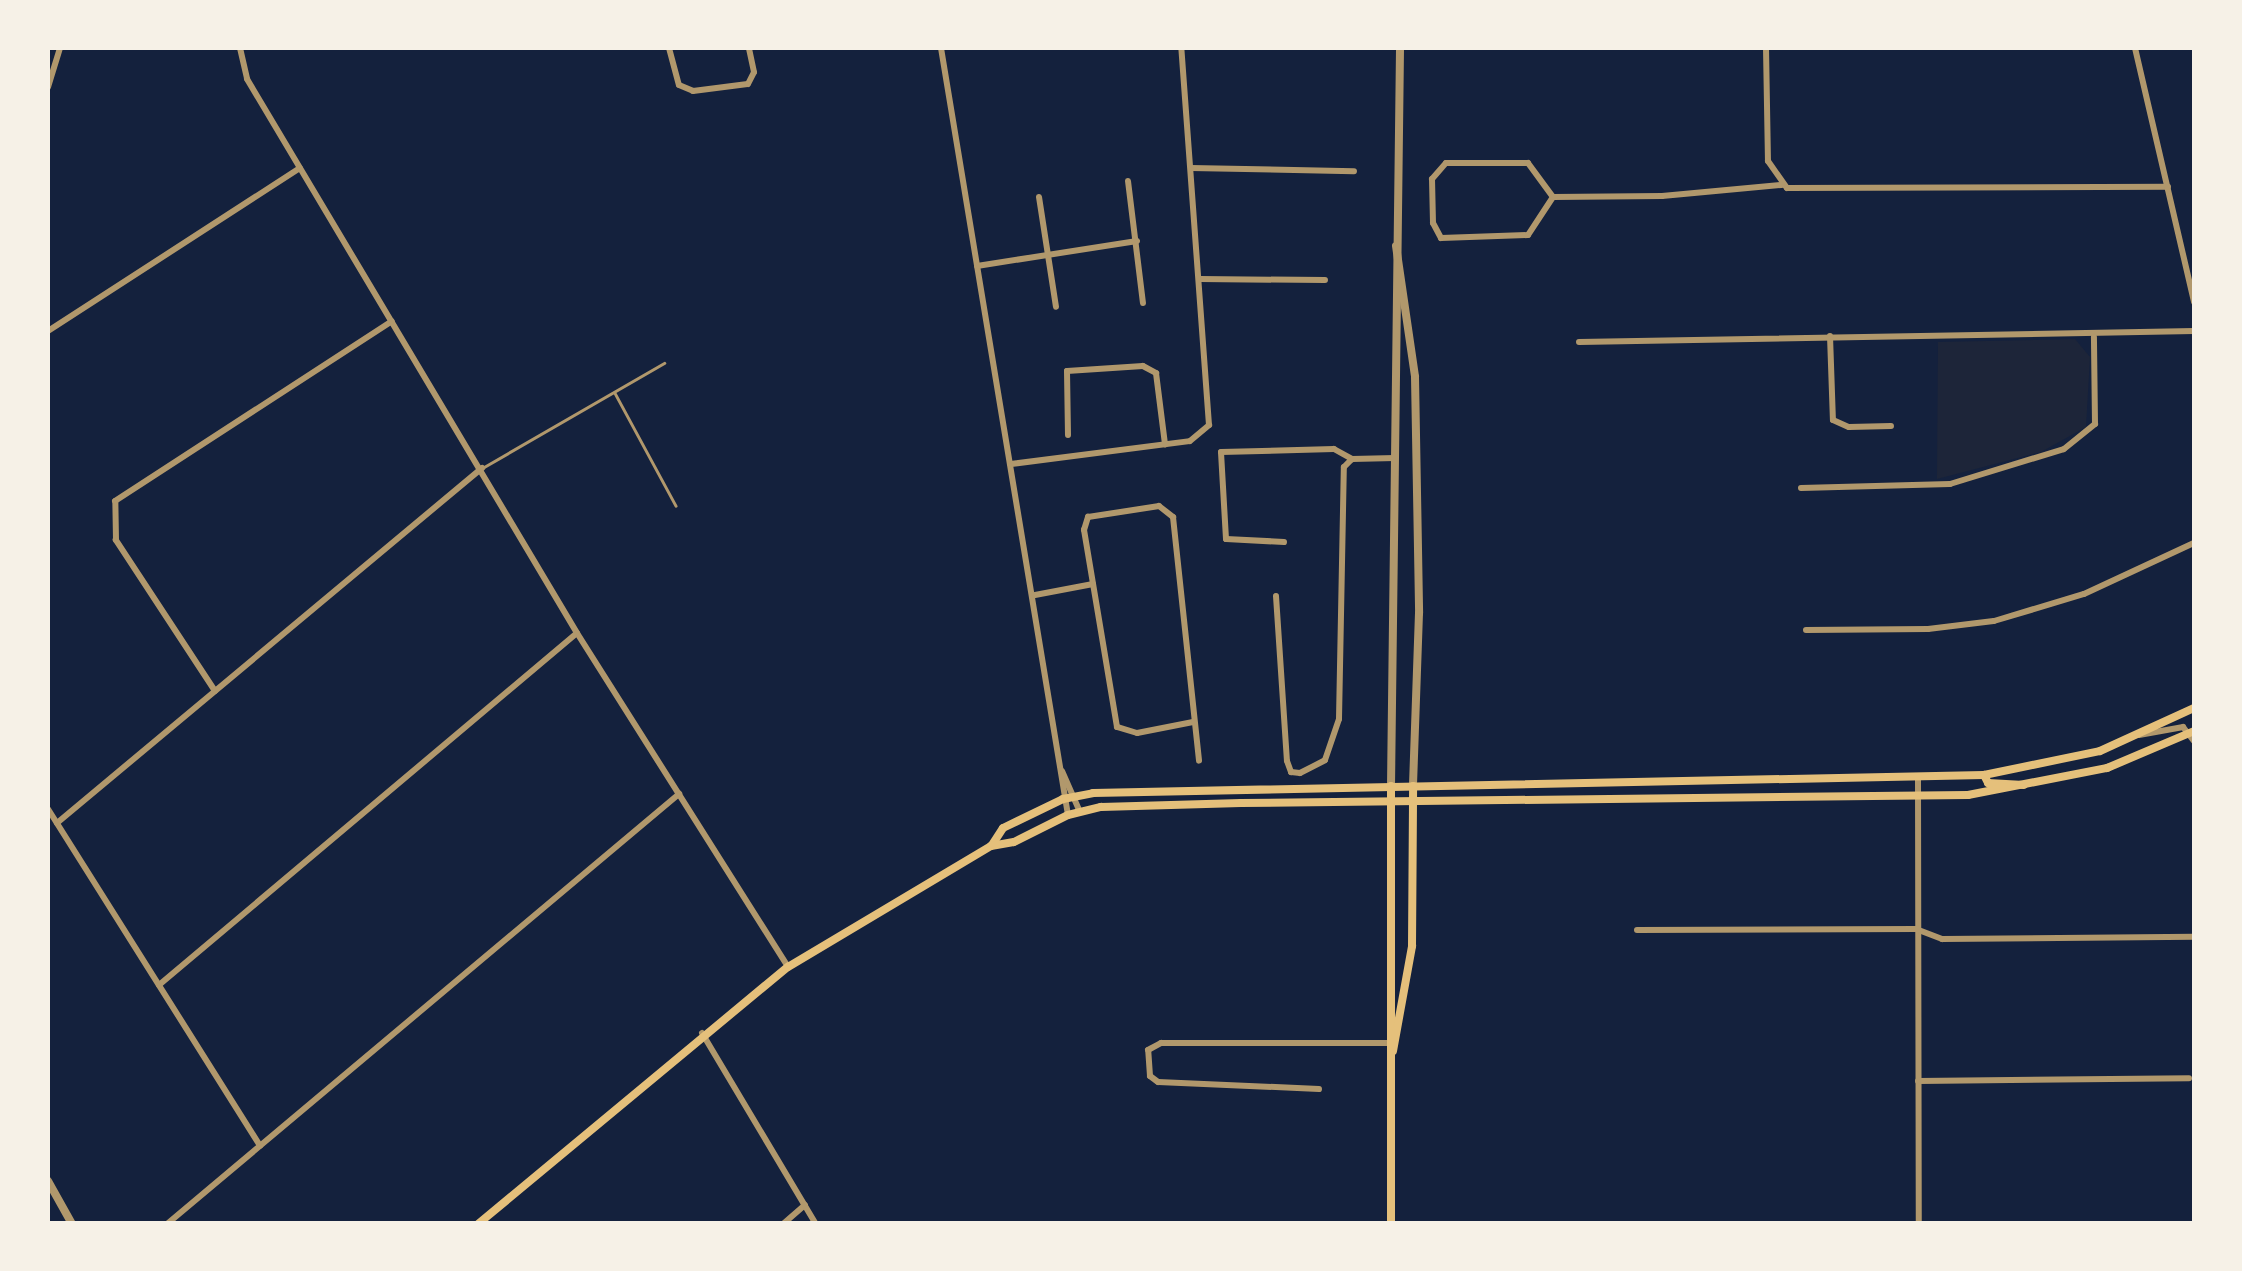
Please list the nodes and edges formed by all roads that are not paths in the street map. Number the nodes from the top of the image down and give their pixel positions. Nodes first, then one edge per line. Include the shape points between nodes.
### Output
1 (60, 48) edge
2 (240, 48) edge
3 (669, 48) edge
4 (749, 48) edge
5 (941, 48) edge
6 (1181, 48) edge
7 (1400, 48) edge
8 (1766, 48) edge
9 (2135, 48) edge
10 (48, 88) edge
11 (300, 168) junction
12 (1191, 168) junction
13 (1354, 171) dead end
14 (1128, 181) dead end
15 (1782, 185) junction
16 (2168, 187) junction
17 (1039, 196) dead end
18 (1553, 197) junction
19 (1137, 242) junction
20 (1396, 246) junction
21 (1047, 254) junction
22 (977, 266) junction
23 (1200, 279) junction
24 (1325, 280) dead end
25 (2194, 302) edge
26 (1143, 303) dead end
27 (1056, 307) dead end
28 (392, 321) junction
29 (48, 330) edge
30 (2194, 331) edge
31 (1830, 336) junction
32 (2094, 336) junction
33 (1579, 342) dead end
34 (664, 363) dead end
35 (614, 392) junction
36 (1891, 426) dead end
37 (1068, 435) dead end
38 (1165, 444) junction
39 (1396, 458) junction
40 (1352, 459) junction
41 (1010, 464) junction
42 (482, 468) junction
43 (1801, 488) dead end
44 (676, 506) dead end
45 (1284, 542) dead end
46 (2194, 543) edge
47 (1093, 584) junction
48 (1036, 595) junction
49 (1276, 596) dead end
50 (1806, 630) dead end
51 (577, 633) junction
52 (215, 691) junction
53 (2194, 708) edge
54 (1192, 722) junction
55 (2136, 735) junction
56 (2193, 735) edge
57 (1199, 761) dead end
58 (1060, 766) junction
59 (1984, 774) junction
60 (1918, 779) junction
61 (1390, 786) junction
62 (1413, 786) junction
63 (2033, 786) junction
64 (679, 794) junction
65 (1076, 796) junction
66 (1918, 797) junction
67 (1063, 799) junction
68 (1413, 799) junction
69 (1391, 800) junction
70 (48, 809) edge
71 (1080, 812) junction
72 (1068, 815) junction
73 (57, 824) junction
74 (992, 846) junction
75 (1637, 930) dead end
76 (1916, 930) junction
77 (2194, 937) edge
78 (788, 966) junction
79 (159, 985) junction
80 (702, 1033) junction
81 (1389, 1043) junction
82 (1391, 1060) junction
83 (2189, 1078) dead end
84 (1918, 1082) junction
85 (1319, 1089) dead end
86 (260, 1147) junction
87 (48, 1182) edge
88 (805, 1205) junction
89 (72, 1224) edge
90 (167, 1224) edge
91 (478, 1224) edge
92 (783, 1224) edge
93 (816, 1224) edge
94 (1392, 1224) edge
95 (1919, 1224) edge

1 - 10 street
2 - 11 street via 247,80
3 - 4 street via 680,85 693,92 748,84 754,72
5 - 22 street
6 - 12 street
7 - 20 street
8 - 15 street via 1768,161
9 - 16 street
11 - 28 street
11 - 29 street
12 - 13 street
12 - 23 street
14 - 19 street
15 - 16 street via 1802,192
15 - 18 street
16 - 25 street
17 - 21 street
18 - 18 street via 1534,230 1521,238 1448,240 1434,231 1433,174 1446,163 1528,164
19 - 21 street
19 - 26 street
20 - 39 street
20 - 62 street via 1416,414
21 - 22 street
21 - 27 street
22 - 41 street
23 - 24 street
23 - 38 street via 1209,426 1190,441
28 - 42 street
28 - 52 street via 115,500 116,540
30 - 32 street
31 - 32 street
31 - 33 street
31 - 36 street via 1833,420 1849,427
32 - 43 street via 2095,424 2064,450 1950,484
34 - 35 lane
35 - 42 lane
35 - 44 lane
37 - 38 street via 1067,371 1143,366 1156,373
38 - 41 street
39 - 40 street
39 - 61 street
40 - 45 street via 1334,449 1221,452 1226,539
40 - 49 street via 1344,467 1339,718 1325,760 1300,773 1286,761
41 - 48 street
42 - 51 street
42 - 52 street
46 - 50 street via 2084,594 1994,621
47 - 48 street
47 - 54 street via 1117,728 1138,733
47 - 54 street via 1086,520 1168,509
48 - 58 street
51 - 64 street
51 - 79 street
52 - 73 street
53 - 55 main road
54 - 57 street
55 - 56 street via 2183,728
55 - 59 main road via 2100,751
56 - 63 main road via 2107,768
58 - 65 street
58 - 67 street
59 - 60 main road
59 - 63 main road via 1988,783
60 - 62 main road
60 - 66 street
61 - 62 main road
61 - 65 main road
61 - 69 main road
62 - 68 main road
63 - 66 main road
64 - 78 street
64 - 86 street
65 - 67 main road
65 - 71 street
66 - 68 main road
66 - 76 street
67 - 72 street
67 - 74 main road via 1004,828
68 - 69 main road
68 - 82 main road via 1412,946
69 - 71 main road
69 - 81 main road
70 - 73 street
71 - 72 main road
72 - 74 main road
73 - 79 street
74 - 78 main road
75 - 76 street
76 - 77 street via 1942,939
76 - 84 street
78 - 80 main road
79 - 86 street
80 - 88 street
80 - 91 main road
81 - 82 main road
81 - 85 street via 1161,1043 1148,1050 1150,1076 1158,1082
82 - 94 main road
83 - 84 street
84 - 95 street
86 - 90 street
87 - 89 street
88 - 92 street
88 - 93 street

